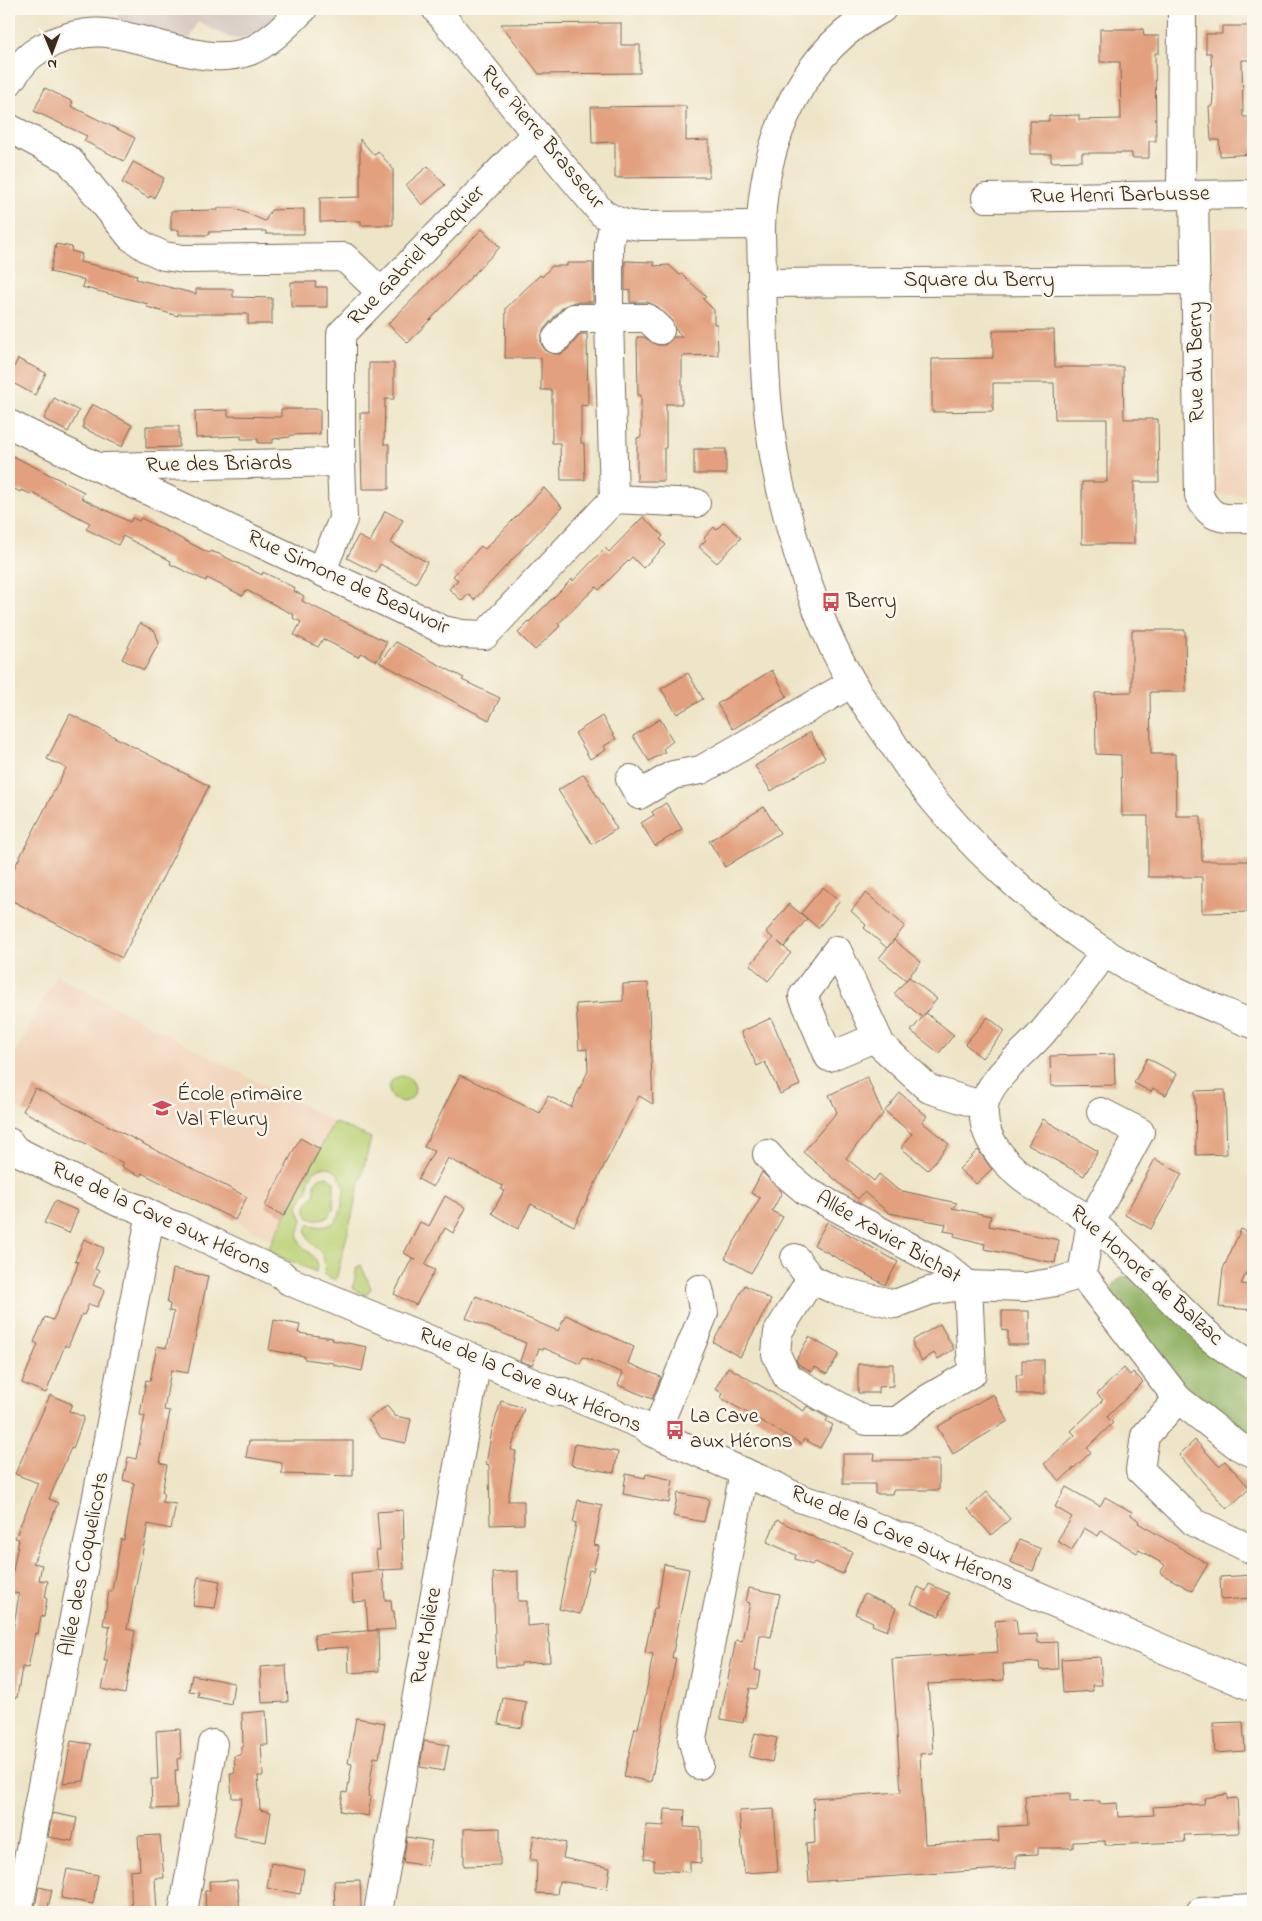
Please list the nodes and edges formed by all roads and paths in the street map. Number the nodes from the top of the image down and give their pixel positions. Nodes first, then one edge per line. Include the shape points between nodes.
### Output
1 (303, 9) edge
2 (436, 9) edge
3 (882, 9) edge
4 (1182, 9) edge
5 (9, 82) edge
6 (9, 128) edge
7 (536, 134) junction
8 (1253, 194) edge
9 (1187, 195) junction
10 (986, 198) dead end
11 (614, 220) junction
12 (761, 224) junction
13 (1196, 280) junction
14 (762, 283) junction
15 (381, 292) junction
16 (608, 318) junction
17 (660, 330) dead end
18 (556, 339) dead end
19 (9, 424) edge
20 (341, 462) junction
21 (96, 467) junction
22 (614, 499) junction
23 (696, 503) dead end
24 (1253, 518) edge
25 (322, 570) junction
26 (852, 683) junction
27 (630, 779) dead end
28 (1105, 952) junction
29 (1253, 1024) edge
30 (877, 1037) dead end
31 (984, 1106) junction
32 (1102, 1112) dead end
33 (9, 1142) edge
34 (767, 1154) dead end
35 (155, 1217) junction
36 (1091, 1222) junction
37 (1082, 1274) junction
38 (968, 1284) junction
39 (699, 1289) dead end
40 (477, 1360) junction
41 (1253, 1366) edge
42 (1178, 1399) junction
43 (655, 1434) junction
44 (1253, 1453) edge
45 (744, 1472) junction
46 (1253, 1550) edge
47 (1253, 1687) edge
48 (213, 1744) dead end
49 (698, 1765) dead end
50 (1253, 1909) edge
51 (18, 1912) edge
52 (183, 1912) edge
53 (378, 1912) edge
54 (1200, 1912) edge

1 - 5 street via 268,41 233,56 202,56 112,33 70,37 32,54
2 - 7 street, Rue Pierre Brasseur
3 - 12 street via 835,42 817,61 792,103 773,148
4 - 9 street, Rue du Berry
6 - 15 street via 69,160 132,237 164,256 184,259 344,257
7 - 11 street, Rue Pierre Brasseur via 595,205
7 - 15 street, Rue Gabriel Bacquier
8 - 9 street, Rue Henri Barbusse
9 - 10 street, Rue Henri Barbusse
9 - 13 street, Rue du Berry
11 - 12 street, Rue Pierre Brasseur via 641,226
11 - 16 street via 609,245
12 - 14 street
13 - 14 street, Square du Berry
13 - 24 street, Rue du Berry via 1199,495 1212,514 1222,518
14 - 26 street via 766,387 779,479 810,588
15 - 20 street, Rue Gabriel Bacquier via 341,334
16 - 17 street via 647,318
16 - 18 street via 574,318
16 - 22 street
19 - 21 street, Rue Simone de Beauvoir
20 - 21 street, Rue des Briards
20 - 25 street, Rue Gabriel Bacquier via 344,519
21 - 25 street, Rue Simone de Beauvoir
22 - 23 street
22 - 25 street, Rue Simone de Beauvoir via 485,634 443,630
26 - 27 street via 701,770 673,775 639,795
26 - 28 street via 919,781 955,823 1032,897
28 - 29 street via 1187,996
28 - 31 street via 1068,1002 1000,1078 989,1092
30 - 31 street via 881,1045 929,1089
31 - 36 street, Rue Honoré de Balzac via 987,1134 1002,1157 1014,1169
32 - 36 street via 1140,1132
33 - 35 street, Rue de la Cave aux Hérons via 15,1150
34 - 38 street, Allée Xavier Bichat via 806,1191 944,1266
35 - 40 street, Rue de la Cave aux Hérons via 281,1274 288,1281
35 - 51 street, Allée des Coquelicots via 148,1228
36 - 37 street
36 - 41 street, Rue Honoré de Balzac via 1211,1338
37 - 38 street, Allée Xavier Bichat via 1025,1286
37 - 42 street
38 - 38 street via 929,1292 895,1304 835,1290 803,1268 778,1332 776,1354 787,1377 866,1420 897,1421 972,1373
39 - 43 street via 704,1313
40 - 43 street, Rue de la Cave aux Hérons via 555,1392 564,1392 646,1427
40 - 53 street, Rue Molière
42 - 44 street via 1238,1446
42 - 46 street via 1145,1436 1140,1470 1195,1523
43 - 45 street, Rue de la Cave aux Hérons
45 - 47 street, Rue de la Cave aux Hérons via 814,1504 906,1537 934,1549 938,1554
45 - 49 street via 692,1738
48 - 52 street
50 - 54 street

